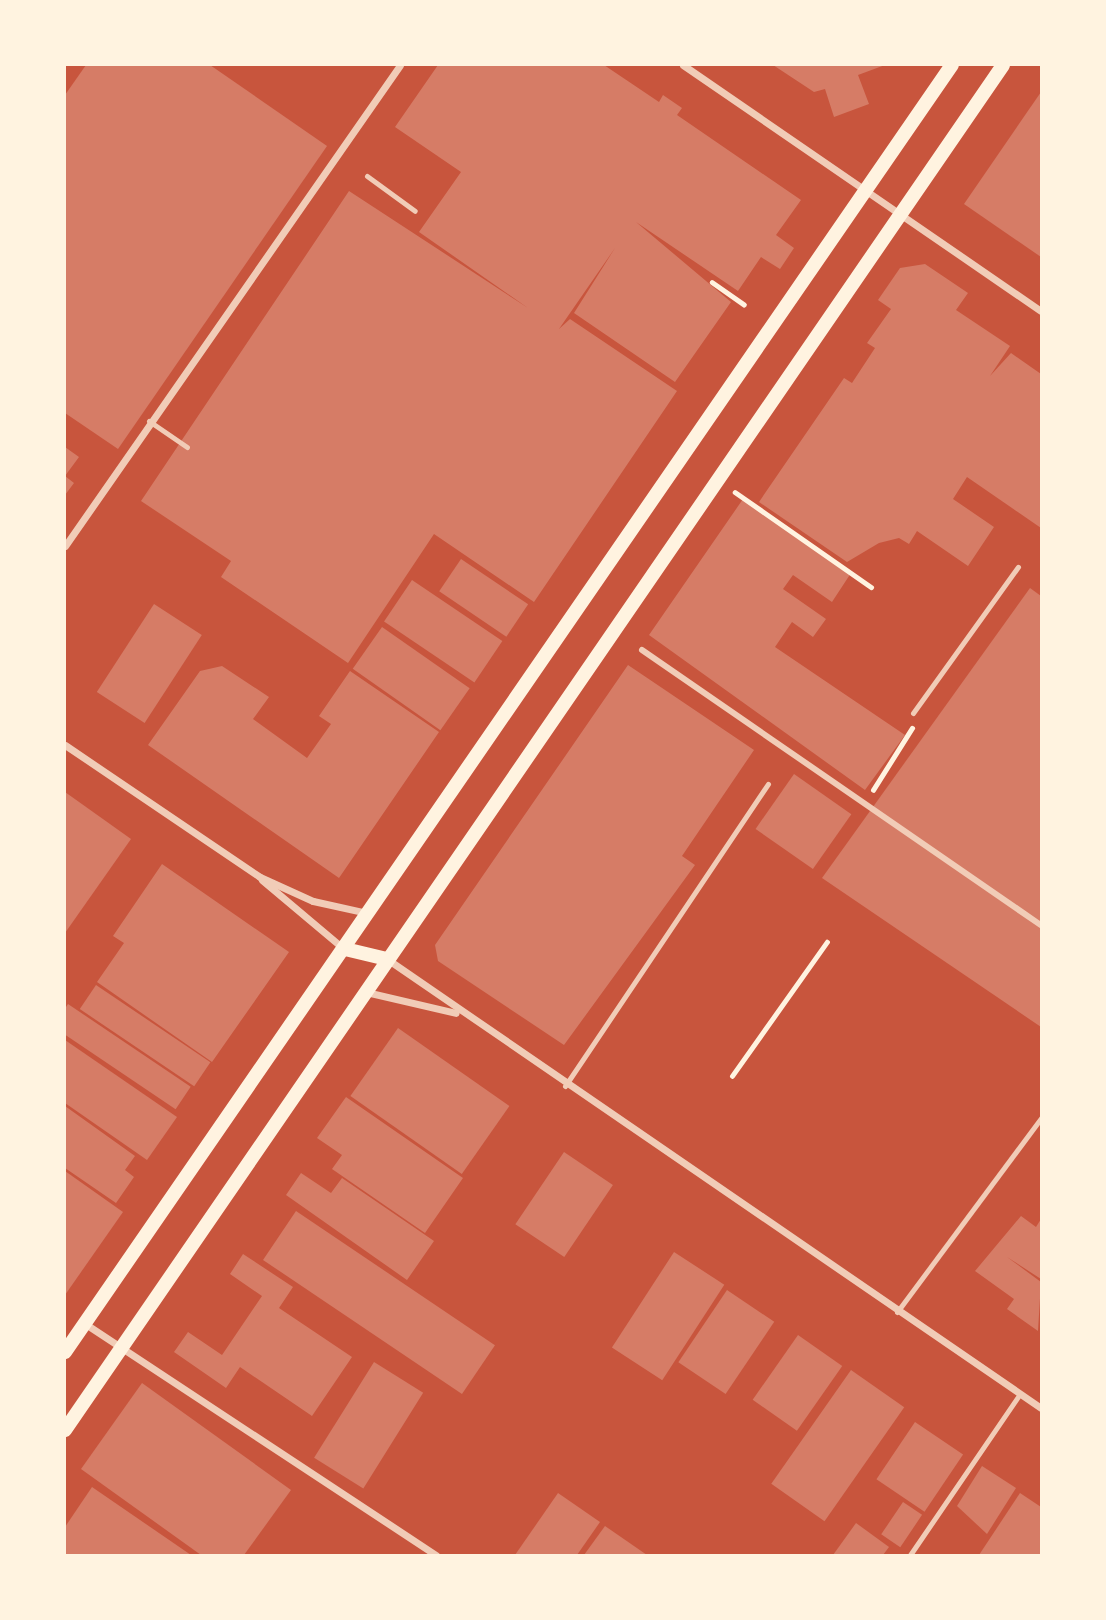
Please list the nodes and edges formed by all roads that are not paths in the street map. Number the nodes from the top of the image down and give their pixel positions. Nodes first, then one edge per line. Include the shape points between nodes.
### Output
1 (400, 65) edge
2 (683, 65) edge
3 (952, 65) edge
4 (1003, 65) edge
5 (367, 176) dead end
6 (865, 189) junction
7 (415, 211) dead end
8 (901, 213) junction
9 (1041, 311) edge
10 (149, 421) junction
11 (187, 447) dead end
12 (65, 546) edge
13 (1018, 567) dead end
14 (642, 650) dead end
15 (913, 713) road end
16 (65, 746) edge
17 (768, 784) dead end
18 (260, 877) junction
19 (369, 913) junction
20 (1041, 925) edge
21 (345, 949) junction
22 (387, 959) junction
23 (364, 992) junction
24 (460, 1014) junction
25 (565, 1086) junction
26 (1041, 1118) edge
27 (897, 1312) junction
28 (84, 1323) junction
29 (122, 1347) junction
30 (65, 1352) edge
31 (1020, 1394) junction
32 (1041, 1408) edge
33 (65, 1430) edge
34 (436, 1555) edge
35 (910, 1555) edge

1 - 10 street
2 - 6 street
3 - 6 main road
4 - 8 main road
5 - 7 lane
6 - 8 street
6 - 19 main road
8 - 9 street
8 - 22 main road
10 - 11 lane
10 - 12 street
13 - 15 lane
14 - 20 street
16 - 18 street
17 - 25 lane
18 - 19 street via 313,901
18 - 21 street via 279,900
19 - 21 main road
21 - 22 main road
21 - 28 main road
22 - 23 main road
22 - 24 street
23 - 24 street via 417,999
23 - 29 main road
24 - 25 street
25 - 27 street
26 - 27 lane
27 - 31 street
28 - 29 street
28 - 30 main road
29 - 33 main road
29 - 34 street
31 - 32 street
31 - 35 lane

